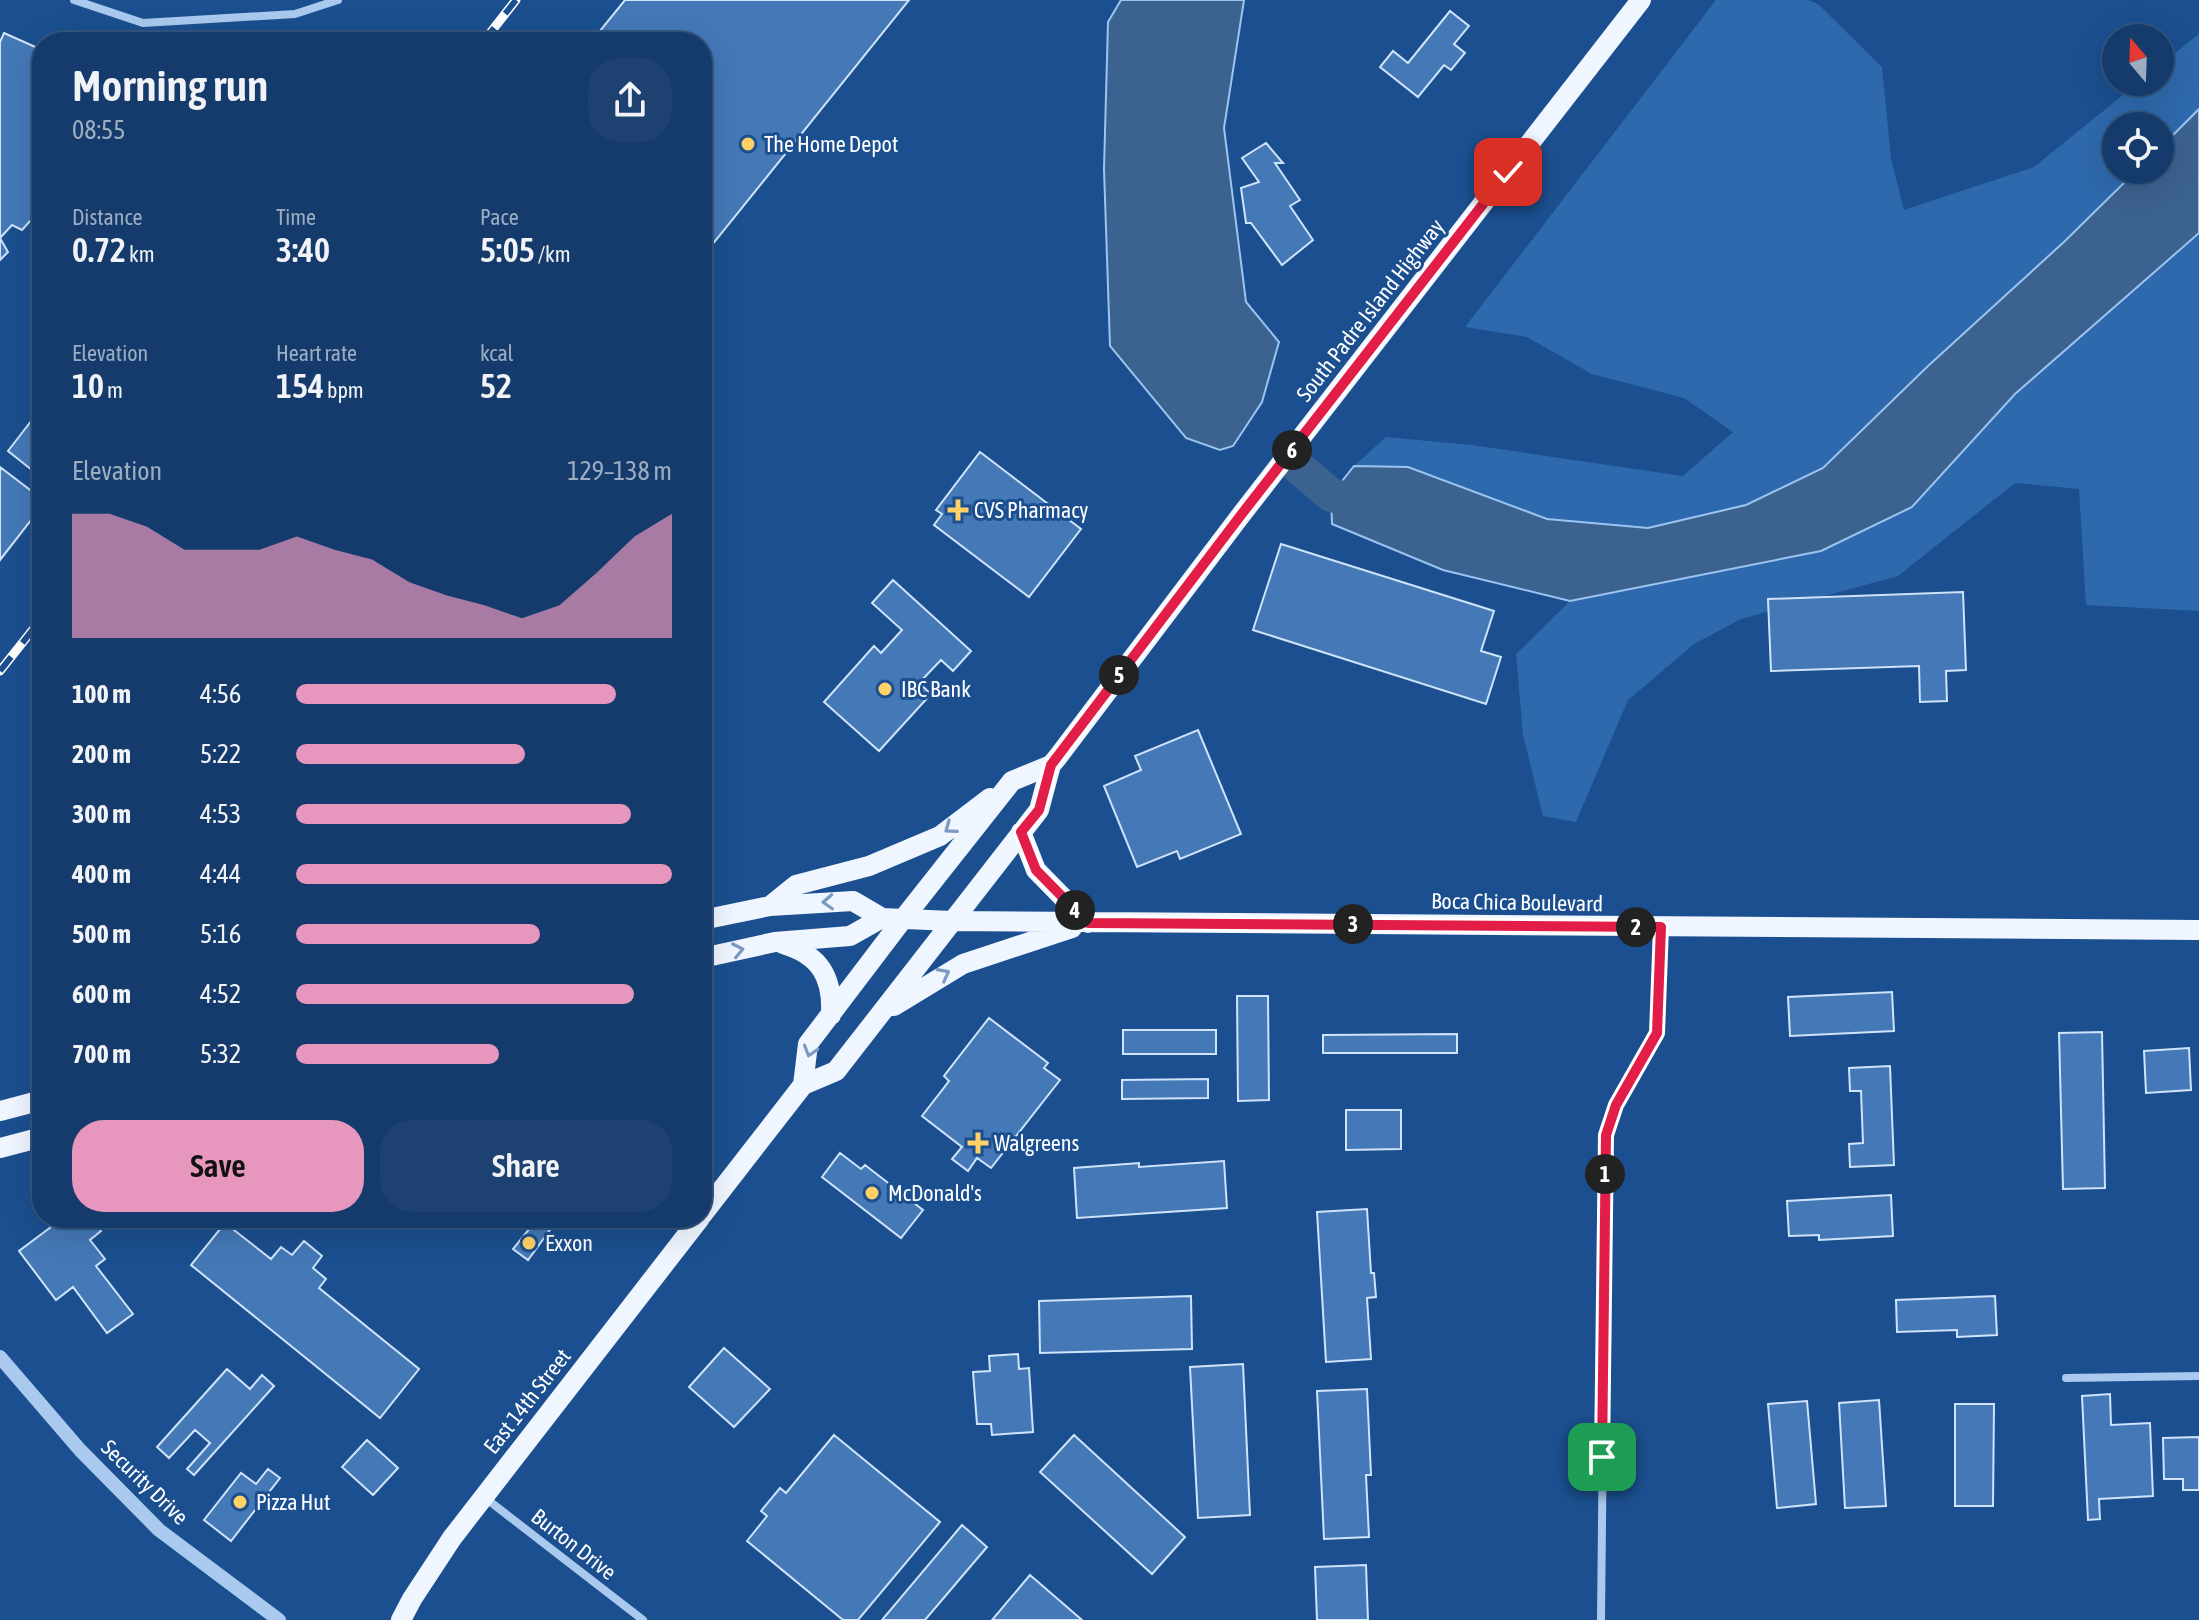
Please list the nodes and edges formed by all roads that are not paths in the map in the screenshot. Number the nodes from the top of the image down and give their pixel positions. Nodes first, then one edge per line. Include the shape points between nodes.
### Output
1 (74, 0) edge
2 (338, 0) edge
3 (1641, 0) edge
4 (1051, 765) junction
5 (1012, 781) junction
6 (1021, 832) junction
7 (770, 906) junction
8 (712, 918) edge
9 (892, 918) junction
10 (952, 921) junction
11 (1088, 923) junction
12 (1661, 927) junction
13 (2199, 930) edge
14 (775, 942) junction
15 (712, 956) edge
16 (831, 1015) junction
17 (878, 1016) junction
18 (803, 1085) junction
19 (32, 1103) edge
20 (0, 1111) edge
21 (32, 1140) edge
22 (0, 1148) edge
23 (712, 1202) edge
24 (692, 1228) edge
25 (0, 1357) edge
26 (2199, 1376) edge
27 (2066, 1378) dead end
28 (483, 1497) junction
29 (279, 1620) edge
30 (401, 1620) edge
31 (643, 1620) edge
32 (1601, 1620) edge

1 - 2 street via 143,23 295,14
3 - 4 main road, South Padre Island Highway
4 - 5 main road
4 - 6 main road, South Padre Island Highway via 1039,810
5 -> 7 main road via 940,836 869,866 796,885
5 - 9 main road
6 - 10 main road, South Padre Island Highway
6 - 11 main road via 1036,870
7 - 8 main road, Boca Chica Boulevard
9 -> 7 main road, Boca Chica Boulevard via 853,901
9 - 10 main road, Boca Chica Boulevard
9 - 14 main road, Boca Chica Boulevard via 850,936
9 - 16 main road
10 - 11 main road, Boca Chica Boulevard
10 - 17 main road, East 14th Street
11 - 12 main road, Boca Chica Boulevard
17 -> 11 main road via 963,964
12 - 13 main road, Boca Chica Boulevard
12 - 32 street via 1657,1033 1616,1105 1606,1135
15 -> 14 main road, Boca Chica Boulevard
14 - 16 main road via 803,950 819,964 832,995
16 -> 18 main road via 808,1044
17 - 18 main road, East 14th Street via 836,1071
18 - 23 main road, East 14th Street
19 - 20 main road
21 - 22 main road
24 - 28 main road, East 14th Street
25 - 29 street, Security Drive via 80,1450 159,1530
26 - 27 street
28 - 30 main road, East 14th Street
28 - 31 street, Burton Drive

